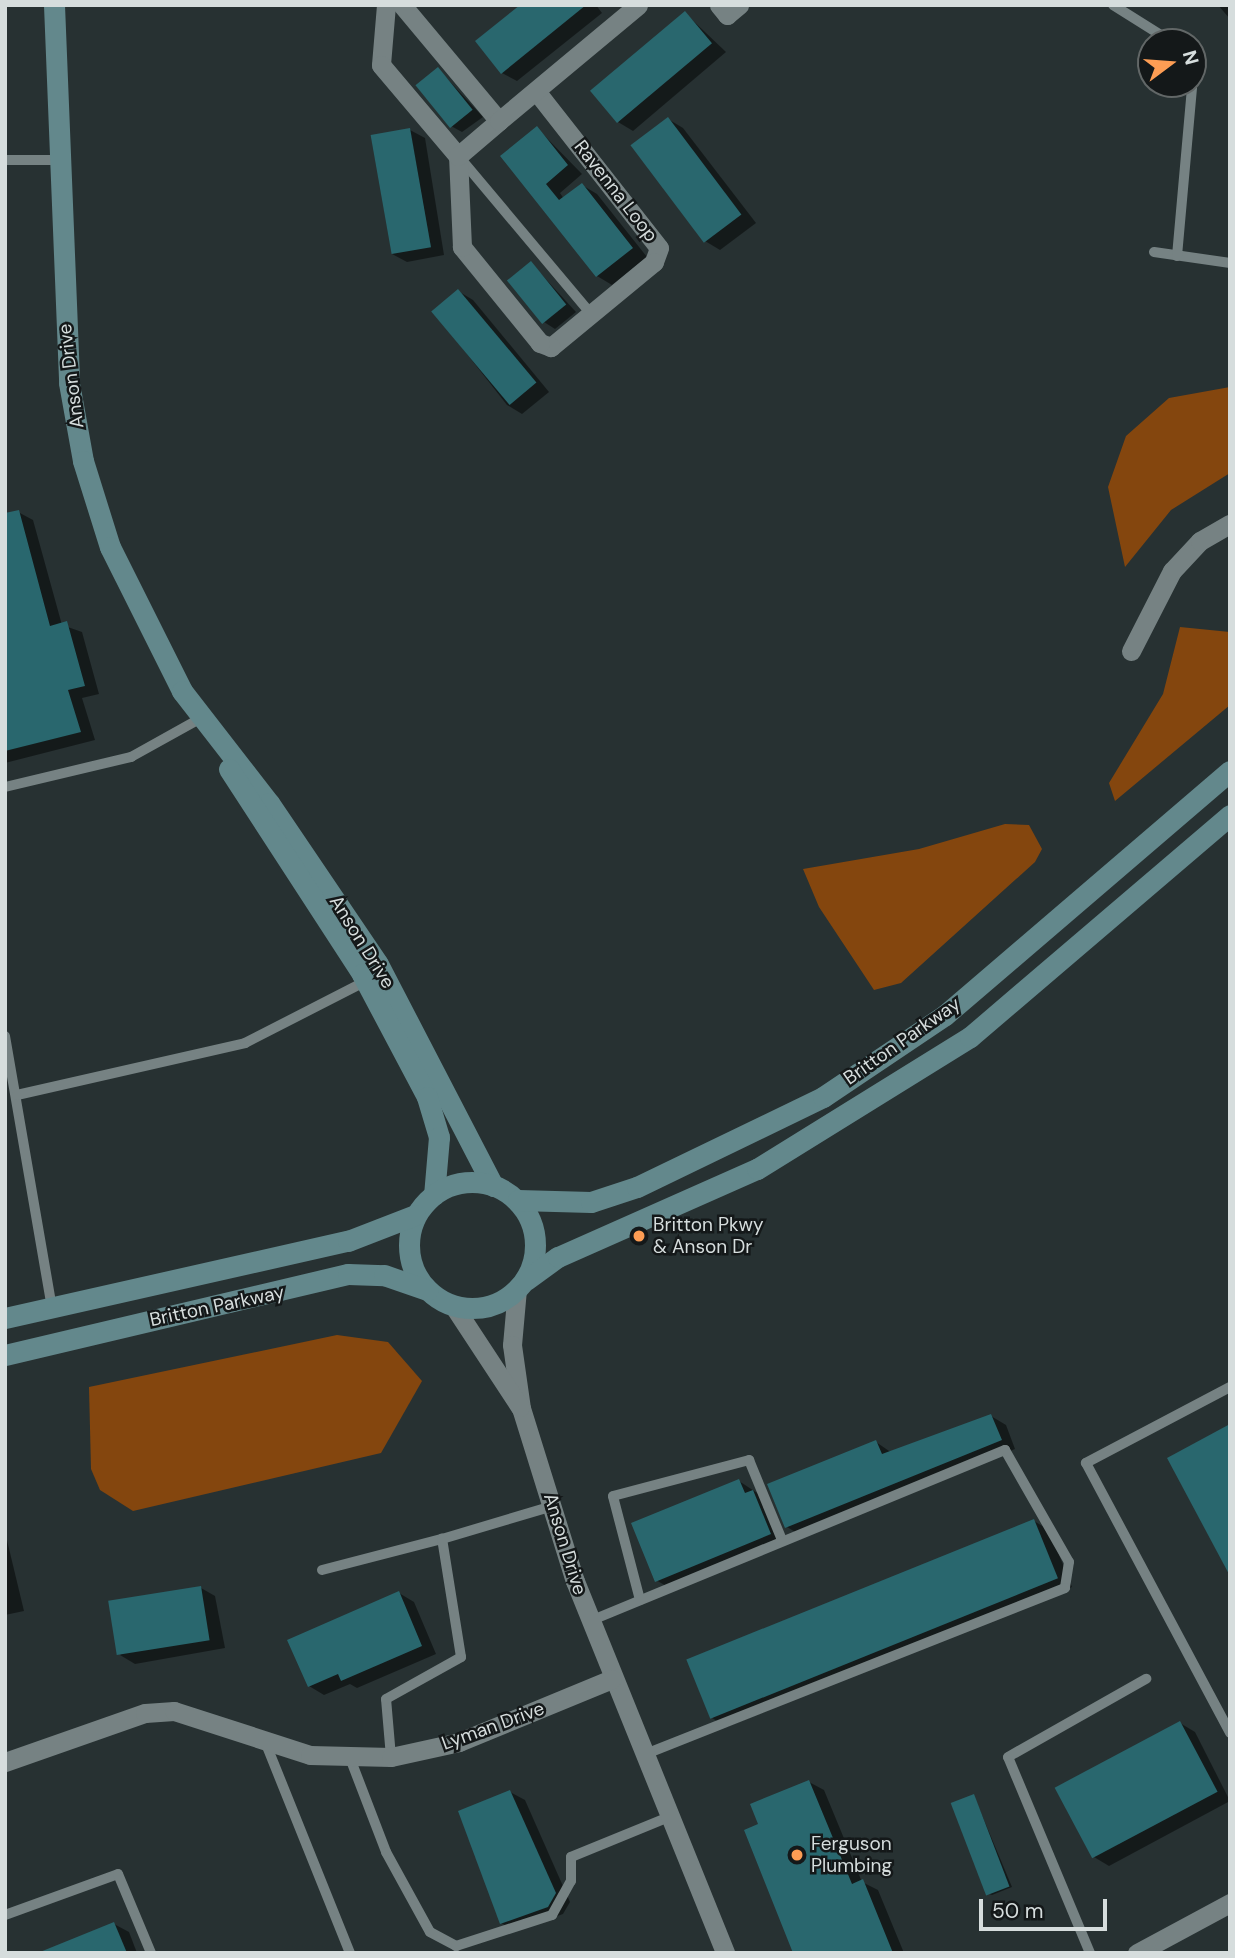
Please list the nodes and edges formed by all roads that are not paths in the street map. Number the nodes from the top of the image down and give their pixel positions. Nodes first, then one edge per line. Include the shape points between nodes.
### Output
1 (54, 5) edge
2 (386, 5) edge
3 (402, 5) edge
4 (638, 5) edge
5 (719, 5) edge
6 (739, 5) edge
7 (1114, 5) edge
8 (1150, 28) edge
9 (536, 90) junction
10 (1191, 98) edge
11 (499, 121) junction
12 (458, 156) junction
13 (5, 160) edge
14 (58, 160) junction
15 (1154, 252) dead end
16 (1177, 256) junction
17 (1230, 263) edge
18 (592, 315) junction
19 (1230, 524) edge
20 (1131, 651) dead end
21 (201, 718) junction
22 (1230, 771) edge
23 (5, 787) edge
24 (1230, 815) edge
25 (366, 981) junction
26 (5, 1035) edge
27 (18, 1095) junction
28 (493, 1186) junction
29 (434, 1195) junction
30 (518, 1200) junction
31 (415, 1215) junction
32 (521, 1284) junction
33 (427, 1290) junction
34 (453, 1305) junction
35 (52, 1307) junction
36 (5, 1318) edge
37 (5, 1355) edge
38 (1230, 1387) edge
39 (521, 1408) junction
40 (553, 1506) junction
41 (442, 1539) junction
42 (782, 1540) junction
43 (322, 1570) dead end
44 (640, 1600) junction
45 (590, 1621) junction
46 (612, 1679) junction
47 (1146, 1679) dead end
48 (1230, 1733) edge
49 (266, 1744) junction
50 (644, 1755) junction
51 (391, 1757) junction
52 (350, 1758) junction
53 (5, 1762) edge
54 (669, 1817) junction
55 (1230, 1903) edge
56 (5, 1915) edge
57 (151, 1953) edge
58 (350, 1953) edge
59 (725, 1953) edge
60 (1090, 1953) edge
61 (1137, 1953) edge

1 - 14 main road, Anson Drive
2 - 12 street via 381,65
3 - 11 street
4 - 9 street
5 - 6 street via 727,15
7 - 8 lane
9 - 11 street
9 - 18 street, Ravenna Loop via 659,248 654,262
10 - 16 lane
11 - 12 street
12 - 18 lane
12 - 18 street, Ravenna Loop via 462,247 535,337 551,347
13 - 14 lane
14 - 21 main road, Anson Drive via 66,350 83,460 127,590
15 - 16 lane
16 - 17 lane
19 - 20 street via 1200,541 1172,571
21 - 23 lane via 131,758
21 - 25 main road, Anson Drive via 253,813
21 - 28 main road, Anson Drive via 269,803 378,964
22 - 30 main road, Britton Parkway via 945,1015 823,1097 637,1187 592,1202
24 - 32 main road, Britton Parkway via 971,1037 840,1123 757,1169 558,1257
25 - 27 lane via 244,1043
25 - 29 main road, Anson Drive via 433,1117 440,1173
26 - 27 lane
27 - 35 lane
28 - 29 main road via 463,1182
28 - 30 main road
29 - 31 main road
30 - 32 main road via 535,1239
31 - 33 main road via 409,1255
31 - 35 main road, Britton Parkway via 348,1241
32 - 34 main road via 479,1308
32 - 39 street, Anson Drive via 512,1345
33 - 34 main road
33 - 37 main road, Britton Parkway via 384,1275 348,1274
34 - 39 street, Anson Drive
35 - 36 main road, Britton Parkway
38 - 48 lane via 1086,1463
39 - 40 street, Anson Drive
40 - 41 lane
40 - 45 street, Anson Drive
41 - 43 lane
41 - 51 lane via 461,1657 386,1699
42 - 44 lane
42 - 44 lane via 749,1460 613,1496
42 - 50 lane via 1005,1450 1069,1562 1065,1588
44 - 45 lane
45 - 46 street, Anson Drive
46 - 50 street
46 - 51 street, Lyman Drive via 458,1742
47 - 60 lane via 1008,1757
49 - 52 street, Lyman Drive
49 - 53 street, Lyman Drive via 205,1717 145,1713
49 - 58 lane
50 - 54 street
51 - 52 street, Lyman Drive
52 - 54 lane via 386,1852 430,1932 456,1946 552,1915 570,1881 571,1857
54 - 59 street
55 - 61 street
56 - 57 lane via 117,1874

